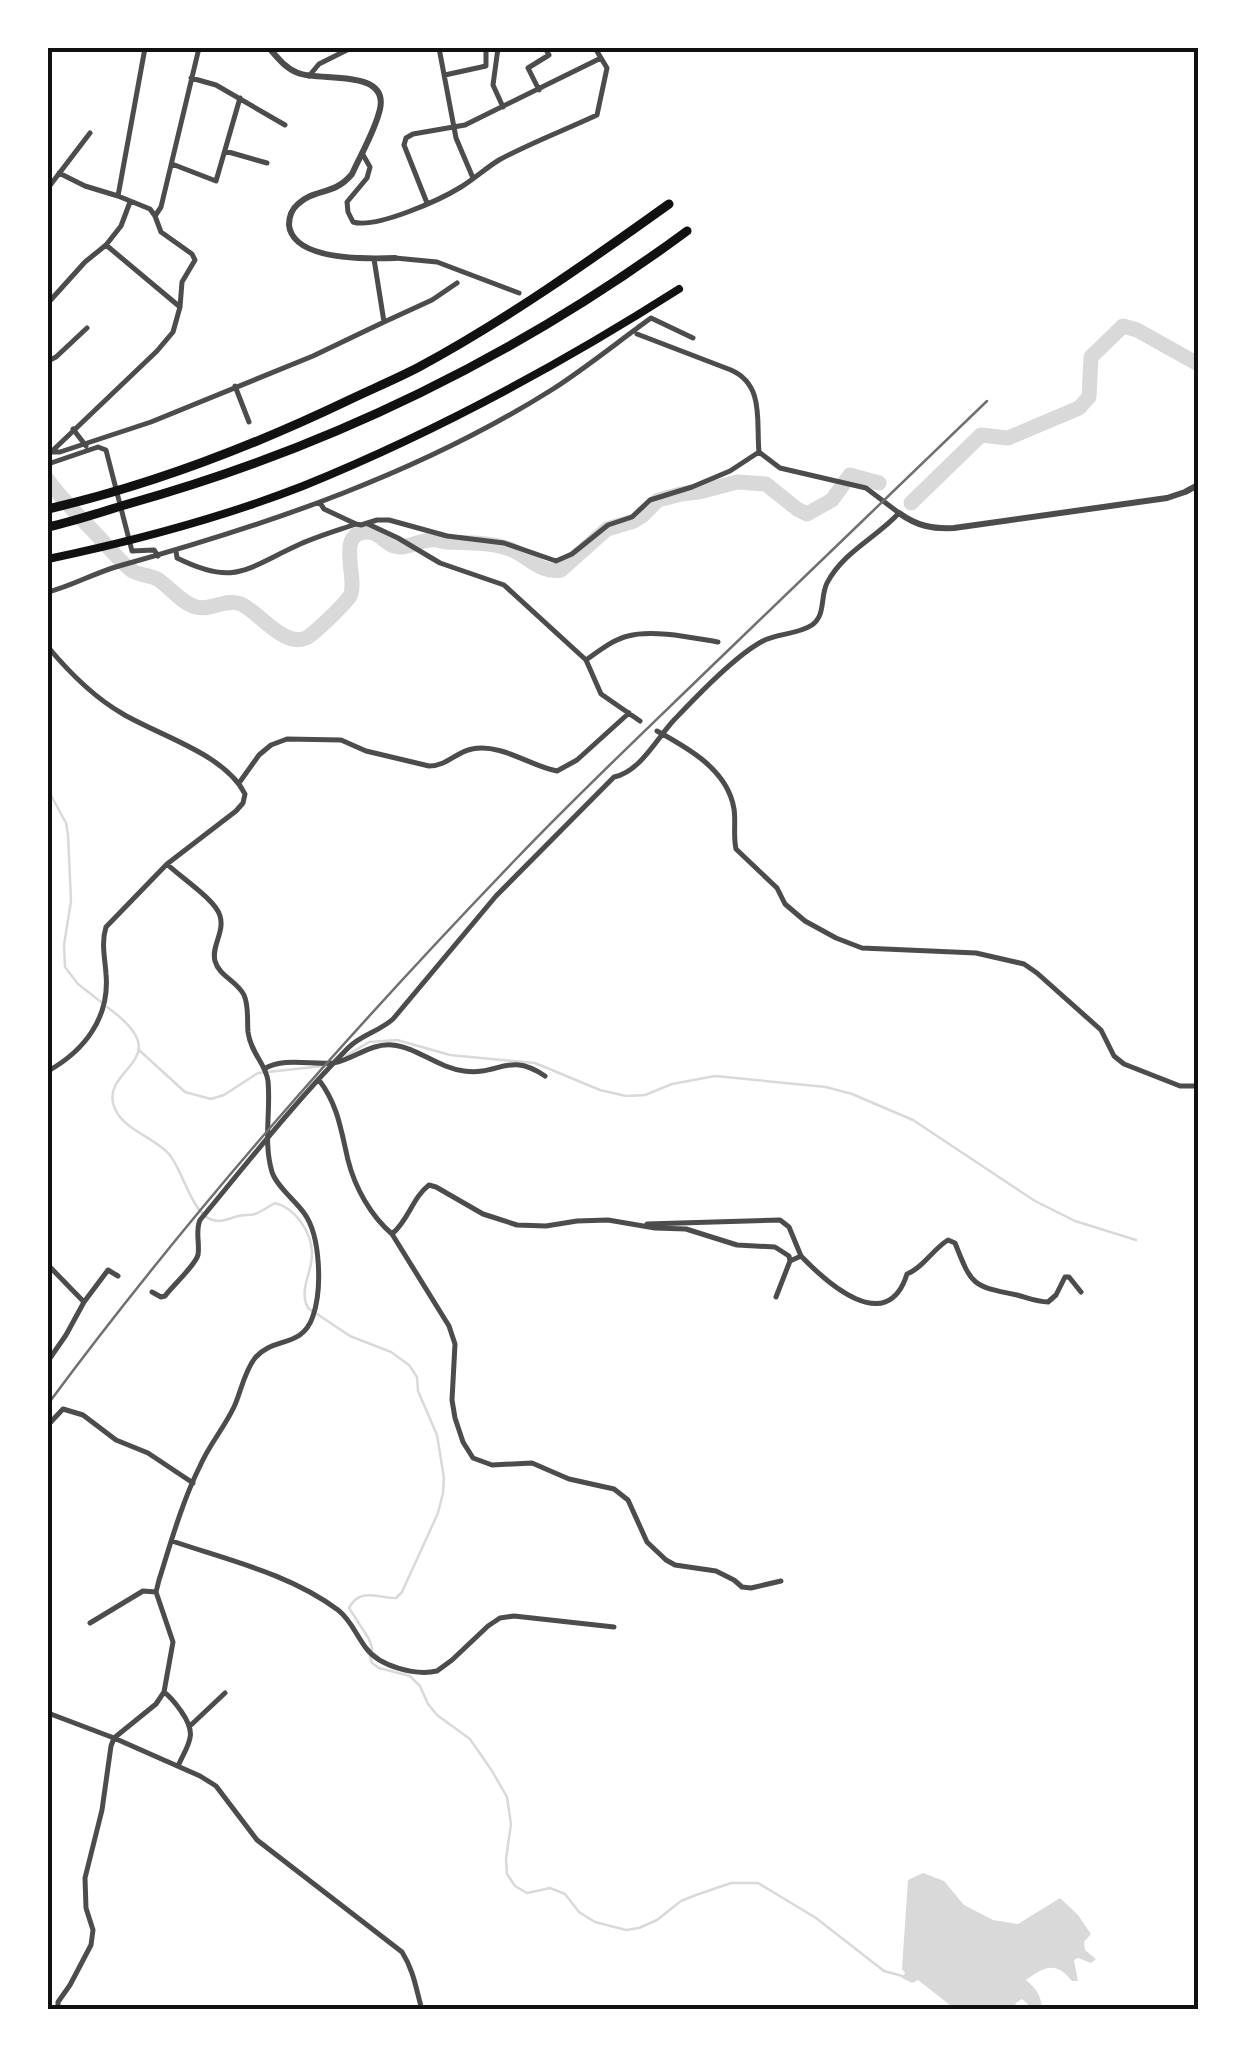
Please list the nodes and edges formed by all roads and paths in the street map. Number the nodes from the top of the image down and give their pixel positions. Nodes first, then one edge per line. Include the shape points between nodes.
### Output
1 (145, 48) edge
2 (199, 48) edge
3 (268, 48) edge
4 (351, 48) edge
5 (439, 48) edge
6 (486, 48) edge
7 (498, 48) edge
8 (545, 48) edge
9 (595, 48) edge
10 (601, 58) junction
11 (445, 75) junction
12 (310, 76) junction
13 (192, 78) junction
14 (539, 90) junction
15 (240, 98) junction
16 (504, 108) junction
17 (285, 125) dead end
18 (454, 127) junction
19 (90, 132) dead end
20 (225, 151) junction
21 (362, 153) junction
22 (267, 163) dead end
23 (172, 164) junction
24 (59, 173) junction
25 (473, 178) junction
26 (48, 188) edge
27 (118, 196) junction
28 (130, 202) junction
29 (427, 203) junction
30 (669, 204) dead end
31 (155, 216) junction
32 (687, 230) dead end
33 (106, 245) junction
34 (395, 258) joint
35 (374, 259) junction
36 (457, 282) dead end
37 (679, 289) dead end
38 (519, 292) dead end
39 (48, 303) edge
40 (180, 307) junction
41 (384, 322) junction
42 (87, 328) dead end
43 (638, 334) dead end
44 (692, 338) dead end
45 (48, 360) edge
46 (235, 386) junction
47 (249, 422) dead end
48 (73, 429) junction
49 (86, 447) junction
50 (759, 452) junction
51 (50, 453) edge
52 (48, 464) edge
53 (1198, 484) edge
54 (320, 503) junction
55 (48, 510) edge
56 (899, 513) junction
57 (356, 524) junction
58 (367, 524) junction
59 (48, 527) edge
60 (130, 541) junction
61 (176, 551) junction
62 (158, 556) junction
63 (48, 559) edge
64 (48, 592) edge
65 (718, 642) dead end
66 (48, 647) edge
67 (586, 660) junction
68 (630, 714) junction
69 (640, 720) dead end
70 (660, 732) junction
71 (238, 784) junction
72 (167, 864) junction
73 (335, 1062) junction
74 (264, 1068) junction
75 (48, 1071) edge
76 (545, 1076) dead end
77 (319, 1080) junction
78 (1198, 1086) edge
79 (267, 1139) junction
80 (639, 1226) junction
81 (392, 1234) junction
82 (801, 1256) junction
83 (790, 1261) junction
84 (48, 1264) edge
85 (118, 1276) dead end
86 (152, 1292) dead end
87 (1082, 1292) dead end
88 (776, 1297) dead end
89 (84, 1302) junction
90 (48, 1362) edge
91 (48, 1425) edge
92 (193, 1483) junction
93 (172, 1541) junction
94 (781, 1581) dead end
95 (156, 1592) junction
96 (90, 1622) dead end
97 (614, 1627) dead end
98 (164, 1692) junction
99 (225, 1693) dead end
100 (48, 1714) edge
101 (191, 1725) junction
102 (114, 1738) junction
103 (178, 1766) junction
104 (58, 2010) edge
105 (422, 2010) edge

1 - 27 street
2 - 13 street
3 - 12 street
4 - 12 street via 318,64
5 - 11 street
6 - 11 street via 486,66
7 - 16 street via 493,86
8 - 14 street via 550,55 528,68
9 - 10 street
10 - 14 street
10 - 25 street via 607,68 597,115
11 - 18 street
12 - 21 street via 375,88 380,108
13 - 15 street
13 - 23 street
14 - 16 street
15 - 17 street
15 - 20 street
16 - 18 street
18 - 25 street
18 - 29 street via 406,138
19 - 24 street
20 - 22 street
20 - 23 street via 216,181
21 - 29 street via 370,167 347,202 353,222 374,223
21 - 35 street via 344,183 301,200 289,223 303,246
23 - 31 street
24 - 26 street
24 - 27 street
25 - 29 street
27 - 28 street
28 - 31 street
28 - 33 street
30 - 55 highway via 528,302 416,368 250,445
31 - 40 street via 161,232 195,260 182,282
32 - 59 highway via 592,298 431,388 264,462
33 - 39 street
33 - 40 street
34 - 35 street
34 - 38 street via 437,262
35 - 41 street
36 - 41 street
37 - 60 highway via 515,388 438,426 301,486
40 - 48 street via 173,332 157,351
41 - 46 street
42 - 45 street
43 - 50 street via 740,374 758,405
44 - 54 street via 652,318 495,422
46 - 47 street
46 - 49 street
48 - 49 street
48 - 51 street
49 - 51 street
49 - 52 street
49 - 60 street via 106,450
50 - 56 street via 780,468 866,488
50 - 58 street via 730,471 650,500 632,518 608,524 556,561 504,543 388,520
53 - 56 street via 1168,498 954,528 920,526
54 - 57 street
54 - 61 street
56 - 70 street via 834,572 811,626 740,653
57 - 58 street
57 - 61 street via 234,575 204,571
58 - 67 street via 440,563 504,584
60 - 62 street via 132,551 154,550
60 - 63 highway
61 - 62 street
62 - 64 street
65 - 67 street via 633,634
66 - 71 street via 106,704 206,756
67 - 68 street via 600,694
68 - 69 street
68 - 71 street via 557,771 492,749 475,748 429,766 341,740 287,738 259,755
70 - 73 street via 626,774 614,777 496,896 393,1019
70 - 78 street via 717,774 732,801 736,849 805,921 862,948 976,953 1024,964 1100,1030 1124,1064 1180,1086
71 - 72 street via 243,804
72 - 74 street via 216,906 221,928 215,962 245,996 253,1052
72 - 75 street via 106,927 103,1010 77,1051
73 - 74 street
73 - 76 street via 390,1045 446,1068 478,1073 510,1064
73 - 77 street
74 - 79 street
77 - 79 street
77 - 81 street via 335,1106 354,1178
79 - 86 street via 196,1226 196,1262 165,1296
79 - 92 street via 273,1174 315,1232 314,1315 302,1335 256,1356
80 - 81 street via 608,1220 517,1225 429,1185
80 - 82 street via 780,1220
80 - 83 street via 774,1247
81 - 94 street via 450,1326 455,1418 474,1458 492,1465 532,1463 614,1489 628,1500 647,1542 674,1564 716,1571 742,1587
82 - 83 street
82 - 87 street via 840,1292 872,1304 895,1295 907,1274 948,1240 980,1287 1048,1302 1065,1276
83 - 88 street
84 - 89 street
85 - 89 street via 108,1270
89 - 90 street
91 - 92 street via 54,1411 83,1415
92 - 93 street
93 - 95 street
93 - 97 street via 308,1591 340,1612 372,1654 426,1674 500,1618
95 - 96 street via 143,1591
95 - 98 street via 173,1642
98 - 101 street
98 - 102 street
99 - 101 street
100 - 102 street
101 - 103 street
102 - 103 street
102 - 104 street via 85,1878 91,1945
103 - 105 street via 216,1786 257,1840 402,1952

